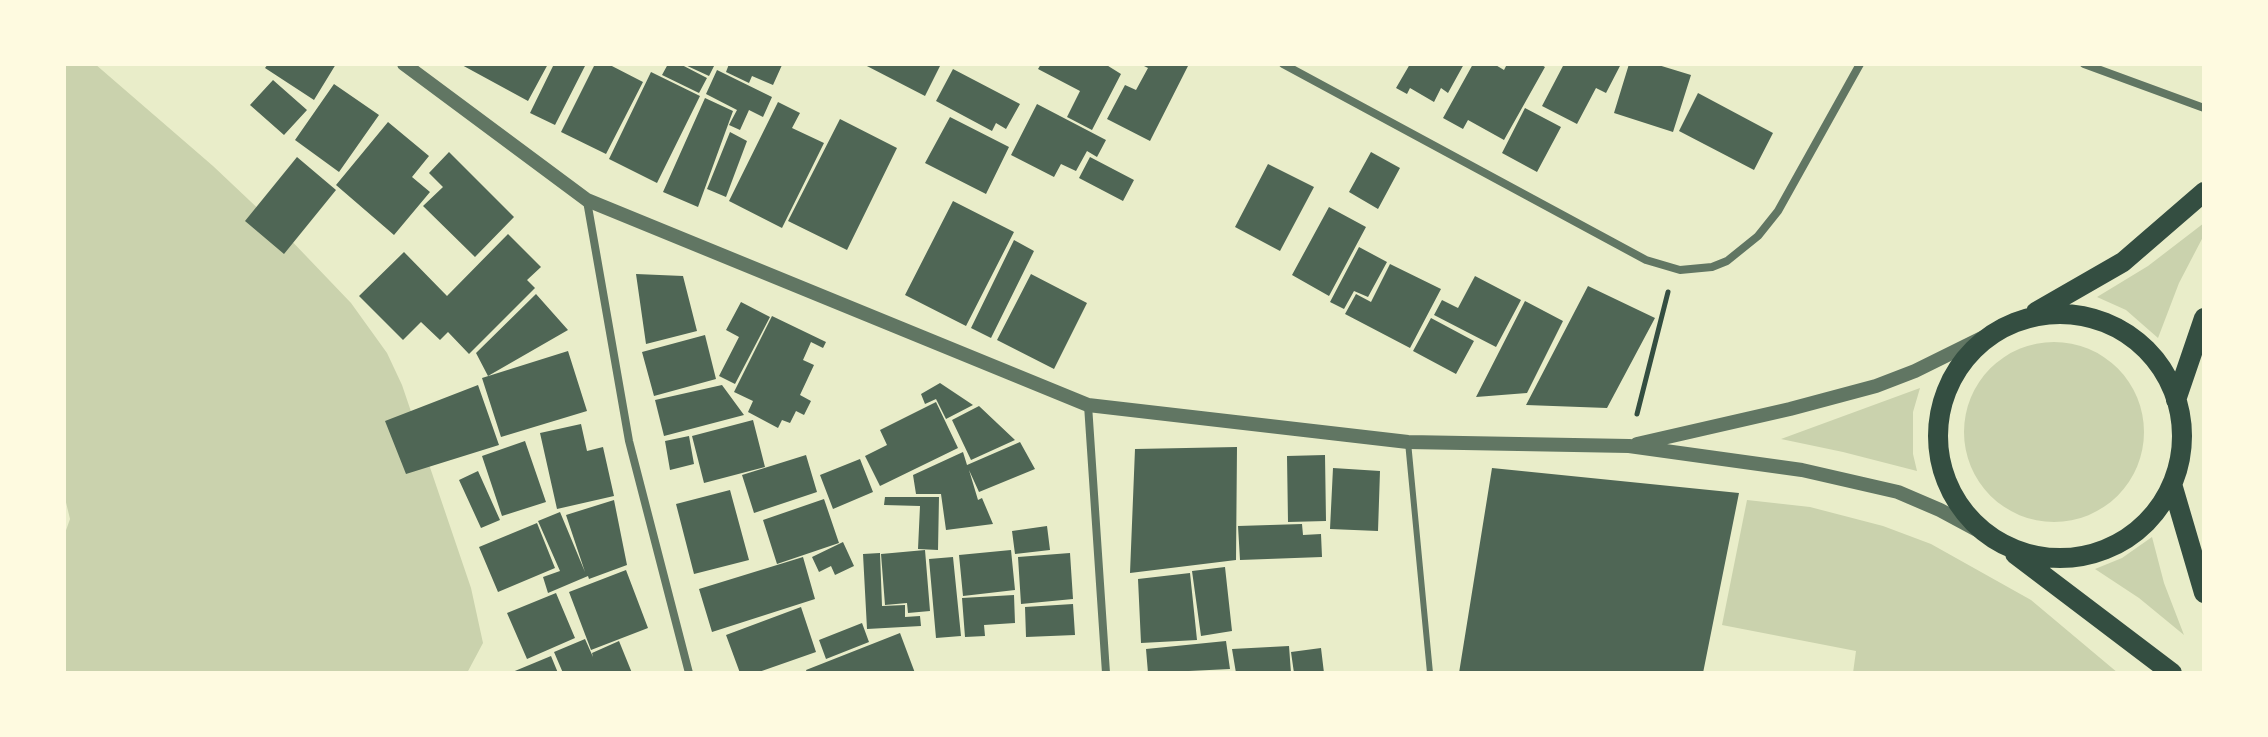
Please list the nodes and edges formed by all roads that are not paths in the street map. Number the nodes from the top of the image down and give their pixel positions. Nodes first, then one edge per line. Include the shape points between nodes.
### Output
1 (404, 64) edge
2 (1283, 64) edge
3 (1860, 64) edge
4 (2084, 64) edge
5 (2204, 108) edge
6 (2204, 192) edge
7 (587, 200) junction
8 (2204, 318) edge
9 (2000, 329) junction
10 (2176, 400) junction
11 (1088, 405) junction
12 (1408, 442) junction
13 (1629, 446) junction
14 (2172, 484) junction
15 (1992, 538) junction
16 (2204, 593) edge
17 (689, 673) edge
18 (1106, 673) edge
19 (1430, 673) edge
20 (2172, 673) edge

1 - 7 street
2 - 3 street via 1646,260 1696,270 1727,261 1778,211
4 - 5 street
6 - 9 main road via 2123,262
7 - 11 street
7 - 17 street via 629,441
8 - 10 main road
9 - 10 main road via 2062,314 2105,322 2157,361
9 - 13 street via 1876,386
9 - 15 main road via 1953,378 1938,439 1953,495
10 - 14 main road via 2180,446
11 - 12 street
11 - 18 street
12 - 13 street
12 - 19 lane
13 - 15 street via 1852,479 1898,492
14 - 15 main road via 2152,517 2104,551 2047,558
14 - 16 main road
15 - 20 main road

